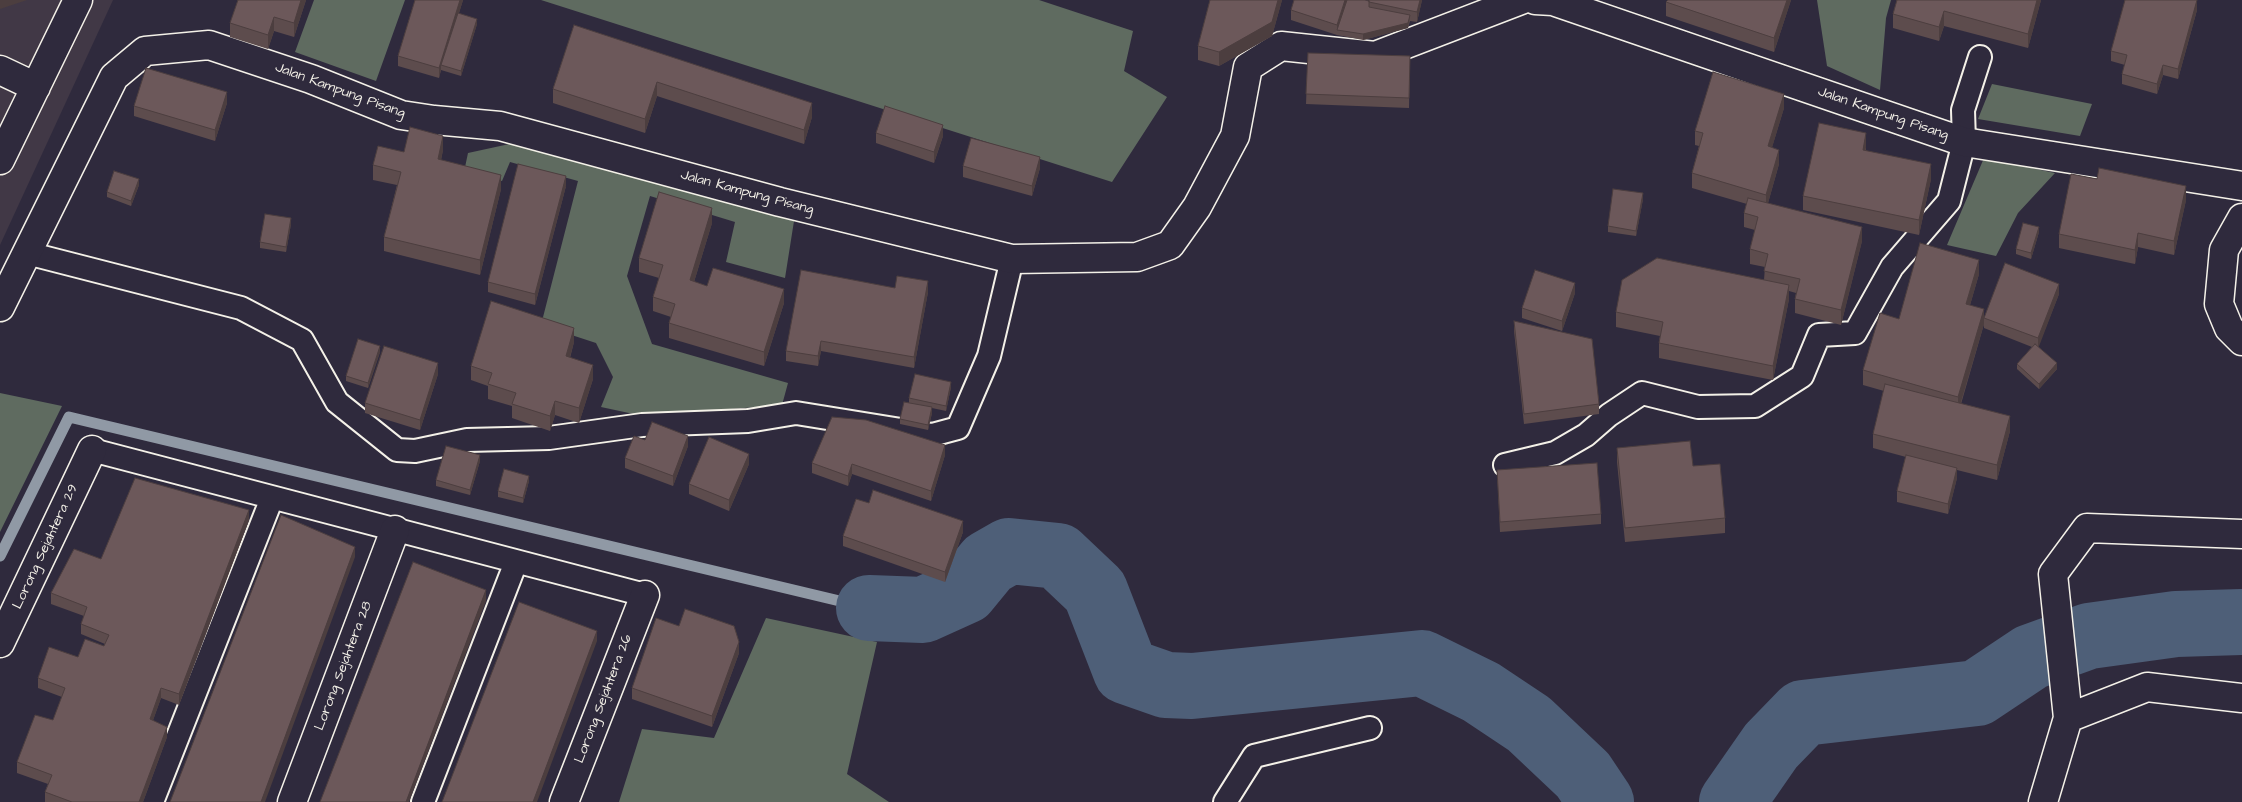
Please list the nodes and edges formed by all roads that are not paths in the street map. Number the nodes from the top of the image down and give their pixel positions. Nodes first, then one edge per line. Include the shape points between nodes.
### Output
1 (78, 0) edge
2 (1521, 0) edge
3 (1536, 0) edge
4 (1980, 57) dead end
5 (0, 70) edge
6 (36, 87) junction
7 (1964, 142) junction
8 (0, 160) edge
9 (2242, 186) edge
10 (2242, 218) edge
11 (27, 252) junction
12 (1012, 259) junction
13 (0, 307) edge
14 (2242, 341) edge
15 (92, 450) joint
16 (1505, 465) dead end
17 (272, 498) junction
18 (395, 530) junction
19 (2242, 534) edge
20 (516, 562) junction
21 (645, 595) joint
22 (0, 643) edge
23 (2242, 698) edge
24 (2068, 717) junction
25 (1370, 728) dead end
26 (152, 802) edge
27 (292, 802) edge
28 (423, 802) edge
29 (564, 802) edge
30 (1226, 802) edge
31 (2043, 802) edge

1 - 6 street
2 - 12 street, Jalan Kampung Pisang via 1375,56 1281,46 1248,66 1235,136 1197,207 1170,245 1137,257
3 - 7 street, Jalan Kampung Pisang via 1553,1
4 - 7 lane via 1963,110
5 - 6 street
6 - 8 street
7 - 9 street, Jalan Kampung Pisang
7 - 16 lane via 1949,201 1892,267 1855,333 1819,335 1802,376 1755,406 1698,407 1642,393 1586,436 1556,453
10 - 14 street via 2224,250 2219,304 2229,328
11 - 12 street, Jalan Kampung Pisang via 114,77 145,51 209,44 311,79 401,115 500,126 780,202
11 - 12 lane via 241,308 302,340 337,402 397,450 415,451 467,440 549,438 642,425 748,421 796,413 932,436 958,428 989,356
11 - 13 street, Jalan Kampung Pisang
15 - 17 lane
15 - 22 street, Lorong Sejahtera 29
17 - 18 lane
17 - 26 lane
18 - 20 lane
18 - 27 street, Lorong Sejahtera 28
19 - 24 street via 2087,528 2054,574
20 - 21 lane
20 - 28 lane
21 - 29 street, Lorong Sejahtera 26
23 - 24 street via 2147,687
24 - 31 street
25 - 30 lane via 1254,756

